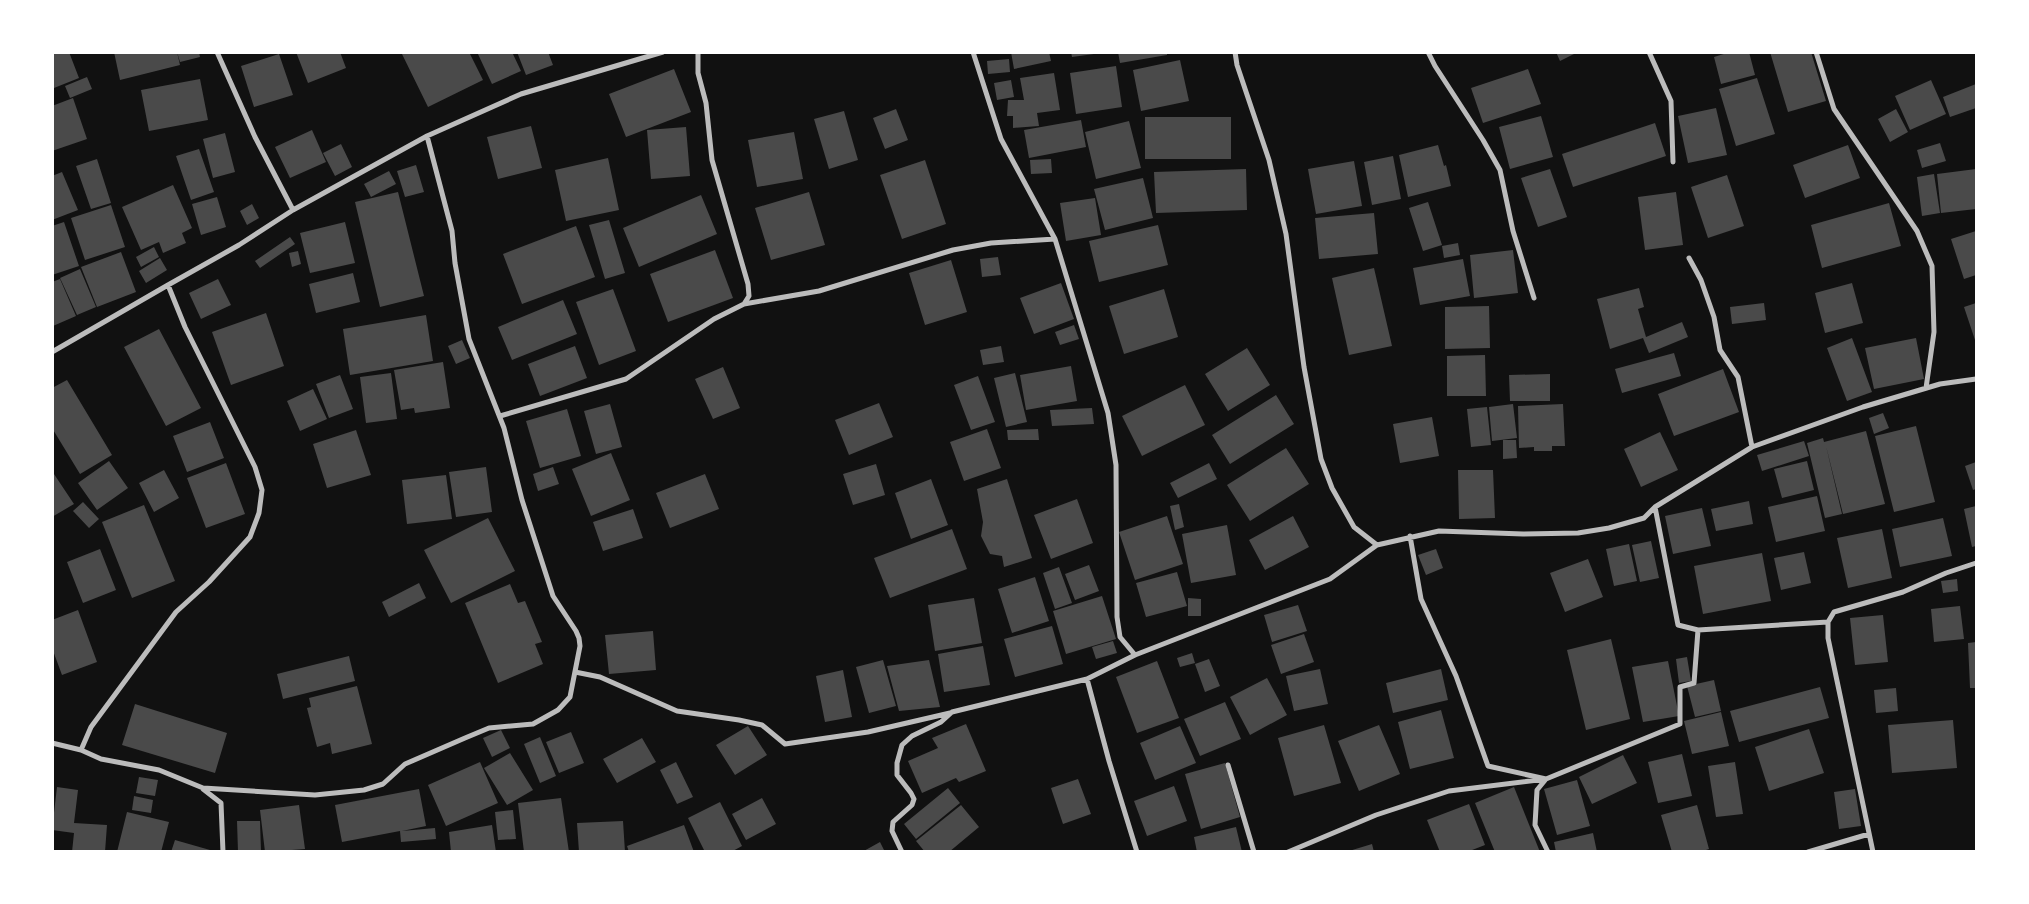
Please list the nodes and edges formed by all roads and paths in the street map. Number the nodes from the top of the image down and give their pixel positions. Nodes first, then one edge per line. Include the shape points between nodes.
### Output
1 (218, 52) edge
2 (663, 52) edge
3 (698, 52) edge
4 (972, 52) edge
5 (1235, 52) edge
6 (1428, 52) edge
7 (1649, 52) edge
8 (1816, 52) edge
9 (427, 136) junction
10 (1673, 162) dead end
11 (293, 210) junction
12 (1055, 239) junction
13 (1689, 258) dead end
14 (168, 285) junction
15 (1534, 298) dead end
16 (744, 304) junction
17 (52, 352) edge
18 (1976, 380) edge
19 (1926, 388) junction
20 (500, 416) junction
21 (1752, 447) junction
22 (1655, 508) junction
23 (1410, 536) junction
24 (1377, 545) junction
25 (1976, 564) edge
26 (1828, 622) junction
27 (1698, 630) junction
28 (1135, 655) junction
29 (575, 672) junction
30 (1087, 679) junction
31 (952, 712) junction
32 (52, 743) edge
33 (81, 750) junction
34 (1228, 765) dead end
35 (1546, 779) junction
36 (203, 788) junction
37 (1869, 834) junction
38 (223, 852) edge
39 (902, 852) edge
40 (1137, 852) edge
41 (1254, 852) edge
42 (1288, 852) edge
43 (1548, 852) edge
44 (1808, 852) edge
45 (1873, 852) edge

1 - 11 street via 255,137
2 - 9 street via 521,94
3 - 16 street via 698,73 706,103 712,160 748,284 749,296
4 - 12 street via 1001,138
5 - 24 street via 1269,160 1286,234 1304,367 1321,460 1332,488 1354,526
6 - 15 street via 1500,170 1513,231
7 - 10 street via 1670,102
8 - 19 street via 1834,109 1917,231 1932,266 1934,332
9 - 11 street
9 - 20 street via 452,231 469,339
11 - 14 street
12 - 16 street via 991,243 953,250 819,291
12 - 28 street via 1108,413 1116,464 1117,617 1120,636
13 - 21 street via 1714,317 1720,350 1738,377
14 - 17 street
14 - 33 street via 185,327 255,467 262,490 259,512 250,538 176,612 91,727
16 - 20 street via 714,319 626,379
18 - 19 street
19 - 21 street
20 - 29 street via 522,500 553,596 579,638
21 - 22 street
22 - 23 street via 1644,518 1578,533 1439,531
22 - 27 street via 1678,625
23 - 24 street
23 - 35 street via 1421,600 1456,676 1488,766
24 - 28 street via 1330,579
25 - 26 street via 1903,592 1834,612
26 - 27 street
26 - 37 street via 1828,638
27 - 35 street via 1694,682 1680,687 1680,724
28 - 30 street
29 - 31 street via 600,677 677,711 762,726 784,744 868,732
29 - 36 street via 570,697 558,710 533,724 489,728 405,764 383,784 364,790 315,795
30 - 31 street
30 - 40 street
31 - 39 street via 902,745 897,775 914,799 912,805 893,822 892,831
32 - 33 street
33 - 36 street via 101,759 158,770
34 - 41 street
35 - 42 street via 1449,791 1376,815
35 - 43 street via 1537,790 1536,824
36 - 38 street via 221,803
37 - 44 street
37 - 45 street

